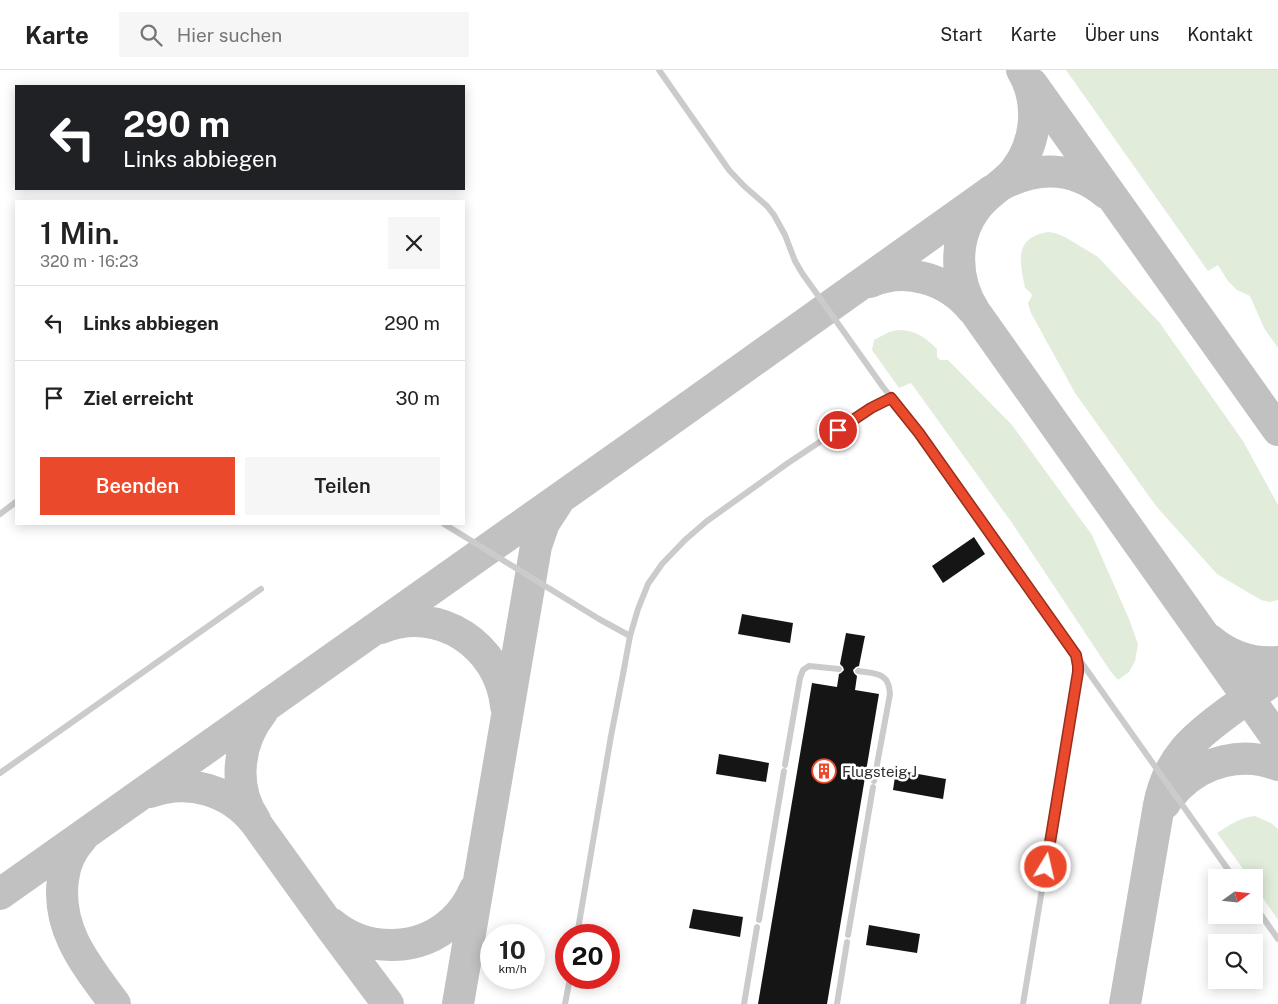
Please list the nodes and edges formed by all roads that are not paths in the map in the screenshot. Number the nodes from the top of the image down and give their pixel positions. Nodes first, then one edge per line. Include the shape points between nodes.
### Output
1 (658, 70) edge
2 (891, 398) junction
3 (15, 503) edge
4 (0, 514) edge
5 (446, 525) edge
6 (261, 589) dead end
7 (630, 636) junction
8 (1074, 650) junction
9 (840, 669) dead end
10 (858, 671) dead end
11 (0, 773) edge
12 (1228, 869) edge
13 (1263, 918) edge
14 (579, 924) edge
15 (1278, 939) edge
16 (568, 989) edge
17 (565, 1004) edge
18 (744, 1004) edge
19 (837, 1004) edge
20 (1023, 1004) edge

1 - 2 lane via 729,170 767,206 785,235 794,261
2 - 7 lane via 788,463 685,540 648,584
2 - 8 lane
3 - 4 lane
5 - 7 lane
6 - 11 lane
7 - 14 lane
8 - 12 lane
8 - 20 lane via 1078,672
9 - 18 lane via 809,666 800,678
10 - 19 lane via 886,679 890,694
13 - 15 lane
16 - 17 lane

